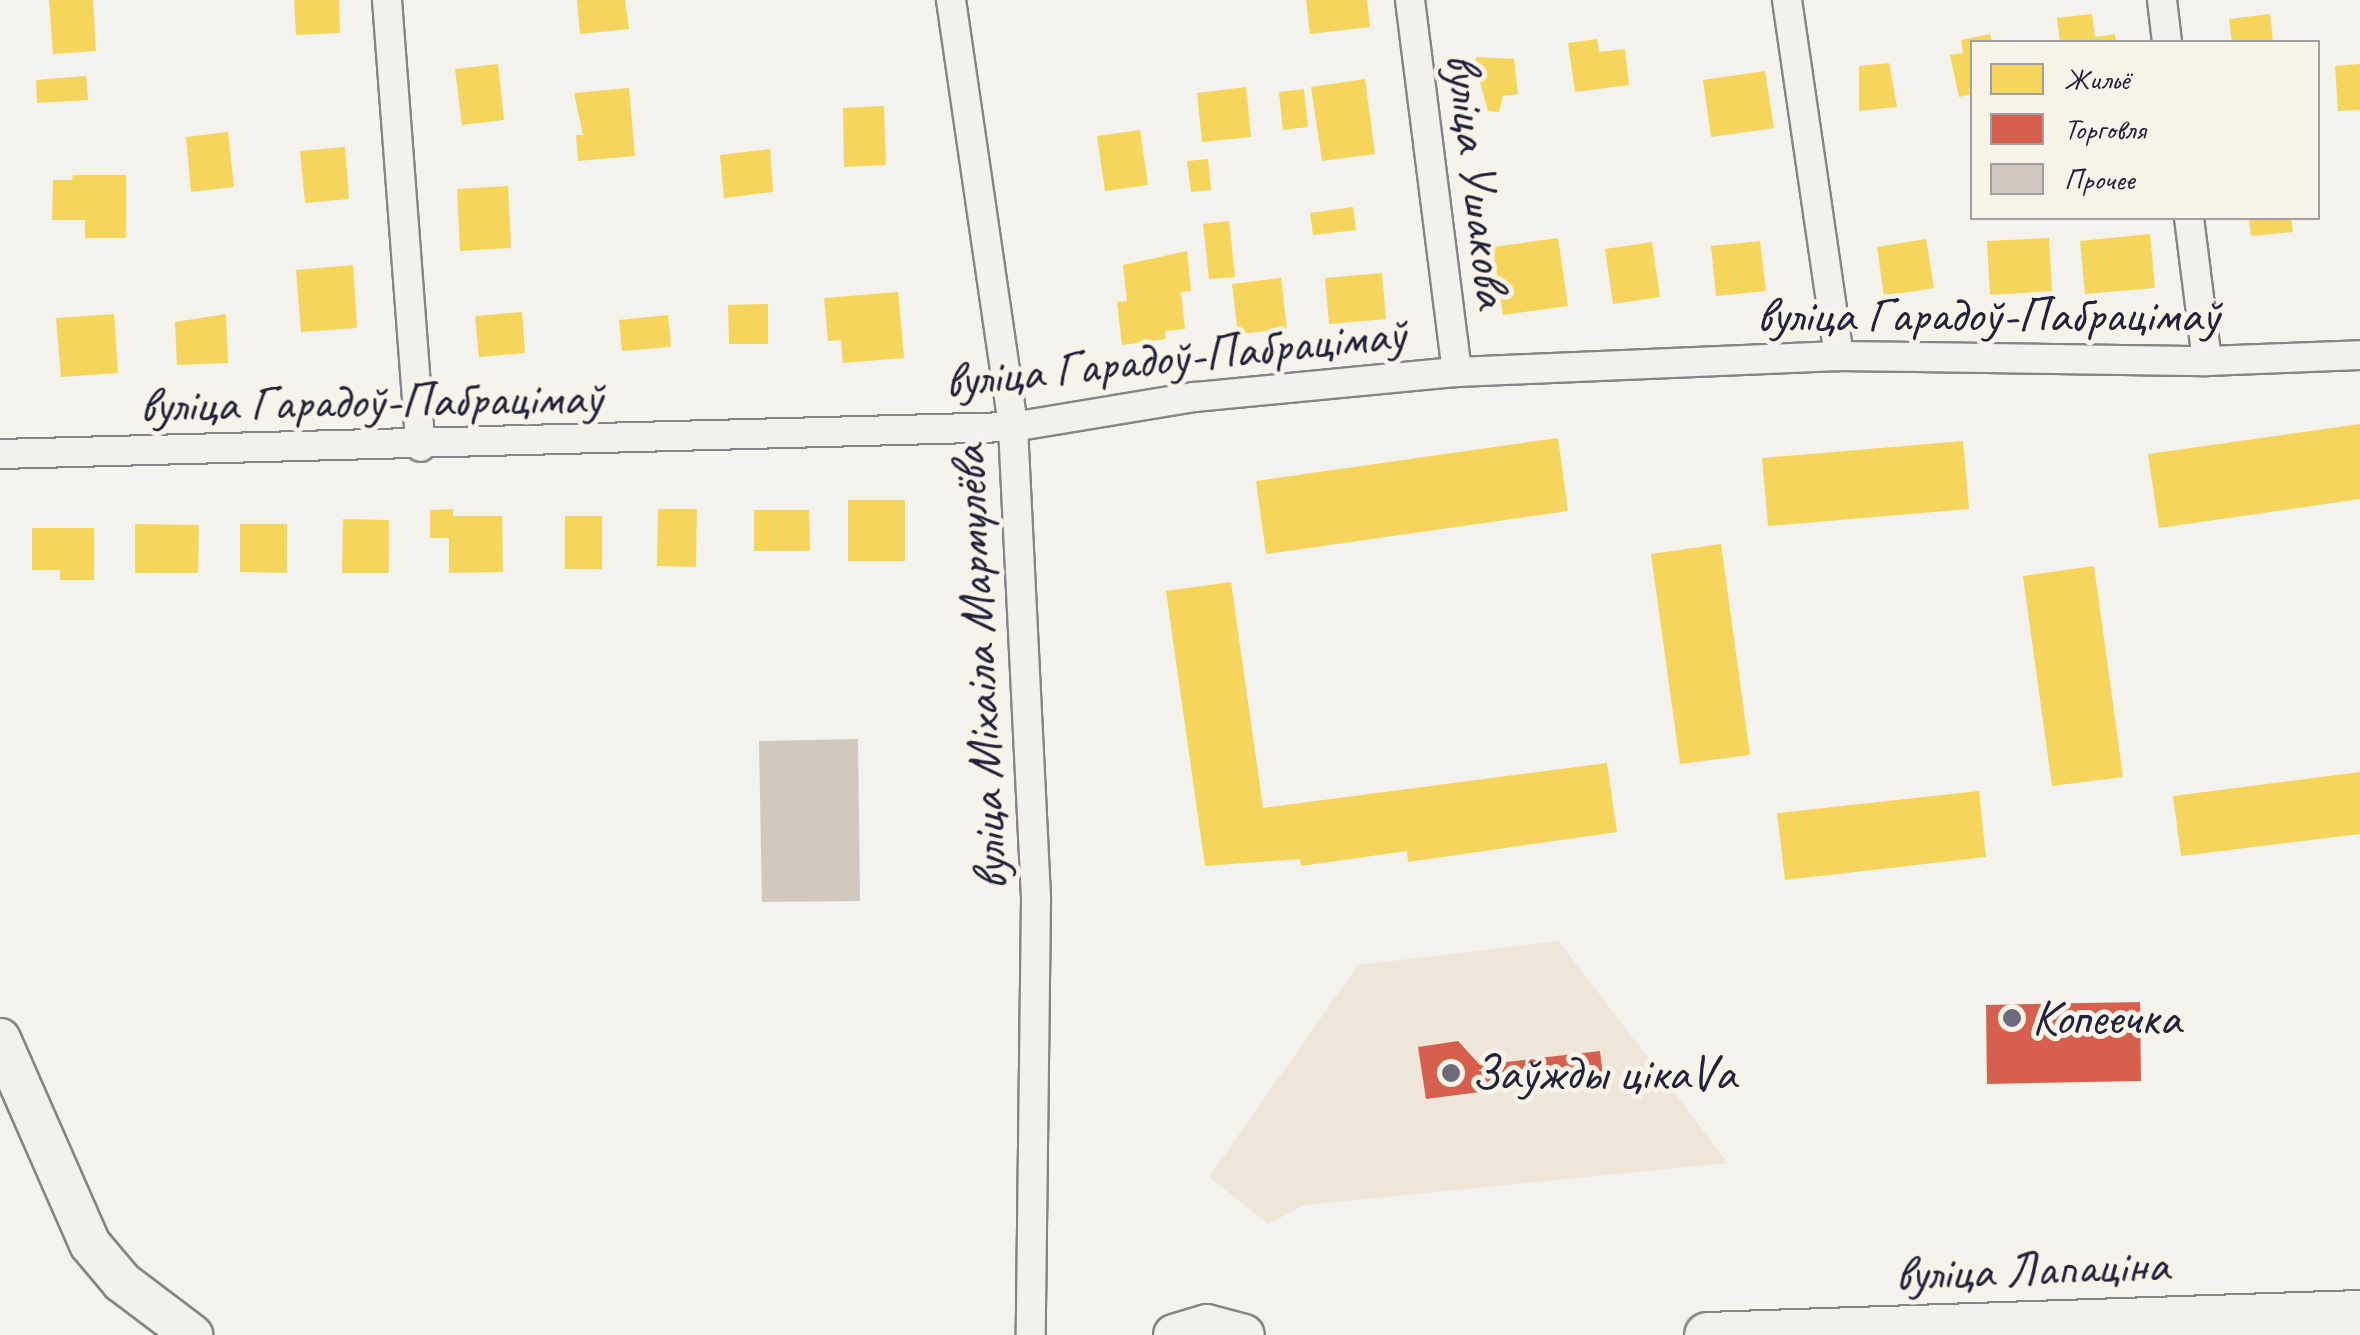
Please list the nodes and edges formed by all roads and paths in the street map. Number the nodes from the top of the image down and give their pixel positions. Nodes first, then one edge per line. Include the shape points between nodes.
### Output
1 (388, 0) edge
2 (950, 0) edge
3 (1410, 0) edge
4 (1788, 0) edge
5 (2162, 0) edge
6 (2167, 40) edge
7 (2189, 220) edge
8 (2360, 355) edge
9 (1839, 356) junction
10 (2207, 360) junction
11 (1458, 372) junction
12 (1013, 427) junction
13 (420, 447) junction
14 (0, 454) edge
15 (0, 1040) edge
16 (2360, 1313) edge
17 (1243, 1334) edge
18 (192, 1335) edge
19 (1031, 1335) edge
20 (1174, 1335) edge
21 (1262, 1335) edge
22 (1707, 1335) edge

1 - 13 street
2 - 12 street, вуліца Міхаіла Мармулёва
3 - 11 street, вуліца Ушакова
4 - 9 street
5 - 6 street
7 - 10 street
8 - 10 street, вуліца Гарадоў-Пабрацімаў
9 - 10 street, вуліца Гарадоў-Пабрацімаў
9 - 11 street, вуліца Гарадоў-Пабрацімаў
11 - 12 street, вуліца Гарадоў-Пабрацімаў via 1196,397
12 - 13 street, вуліца Гарадоў-Пабрацімаў
12 - 19 street, вуліца Міхаіла Мармулёва via 1036,900
13 - 14 street, вуліца Гарадоў-Пабрацімаў
15 - 18 main road via 90,1244 122,1282
16 - 22 main road, вуліца Лапаціна
17 - 20 main road via 1208,1325
17 - 21 main road

